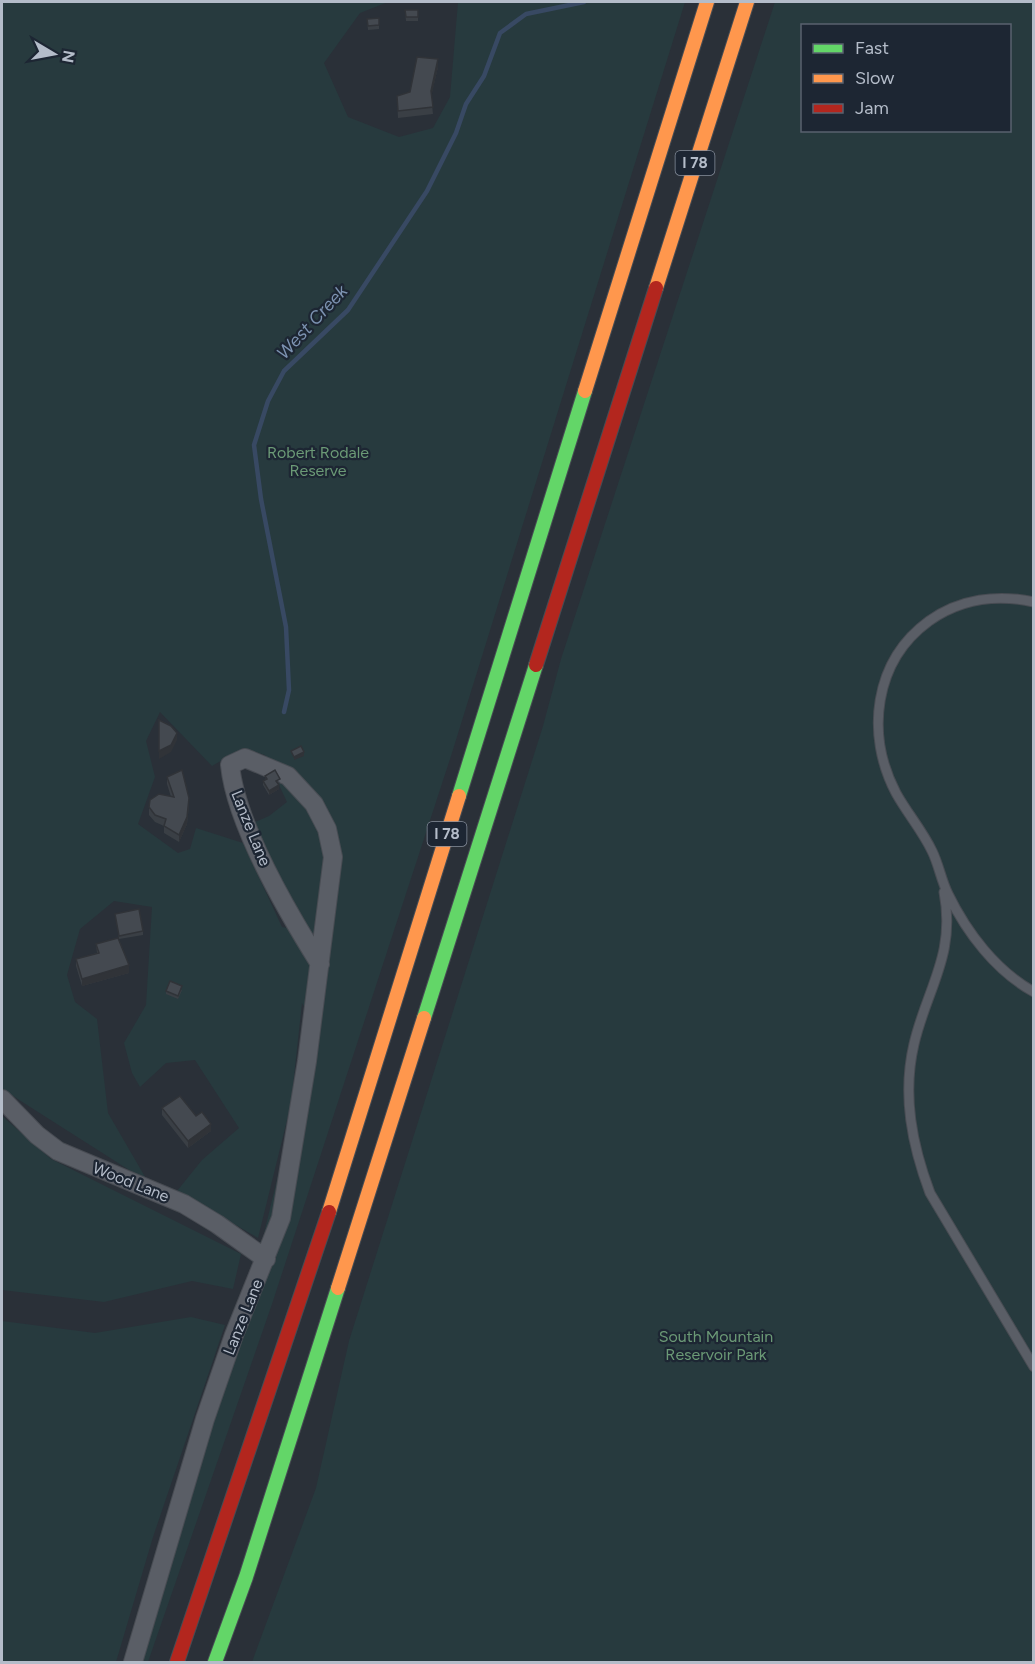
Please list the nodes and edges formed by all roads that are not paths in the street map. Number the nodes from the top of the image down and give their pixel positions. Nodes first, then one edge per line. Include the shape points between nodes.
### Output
1 (707, 2) edge
2 (747, 2) edge
3 (1034, 602) edge
4 (941, 878) junction
5 (320, 964) junction
6 (1034, 993) edge
7 (2, 1099) edge
8 (266, 1259) junction
9 (1034, 1367) edge
10 (133, 1662) edge
11 (177, 1662) edge
12 (215, 1662) edge

1 - 11 highway, I 78 via 322,1233
2 - 12 highway, I 78 via 246,1577
3 - 4 lane via 977,600 937,615 905,644 884,681 878,718 881,752 897,794 920,828
4 - 6 lane via 977,941 998,965
4 - 9 lane via 947,927 944,957 914,1045 909,1076 912,1132 930,1193
5 - 5 street, Lanze Lane via 333,857 327,829 314,804 288,776 245,758 237,760 230,765 238,805 294,924
5 - 8 street, Lanze Lane via 297,1133 281,1218
7 - 8 street, Wood Lane via 58,1151 184,1204
8 - 10 street, Lanze Lane via 205,1419

